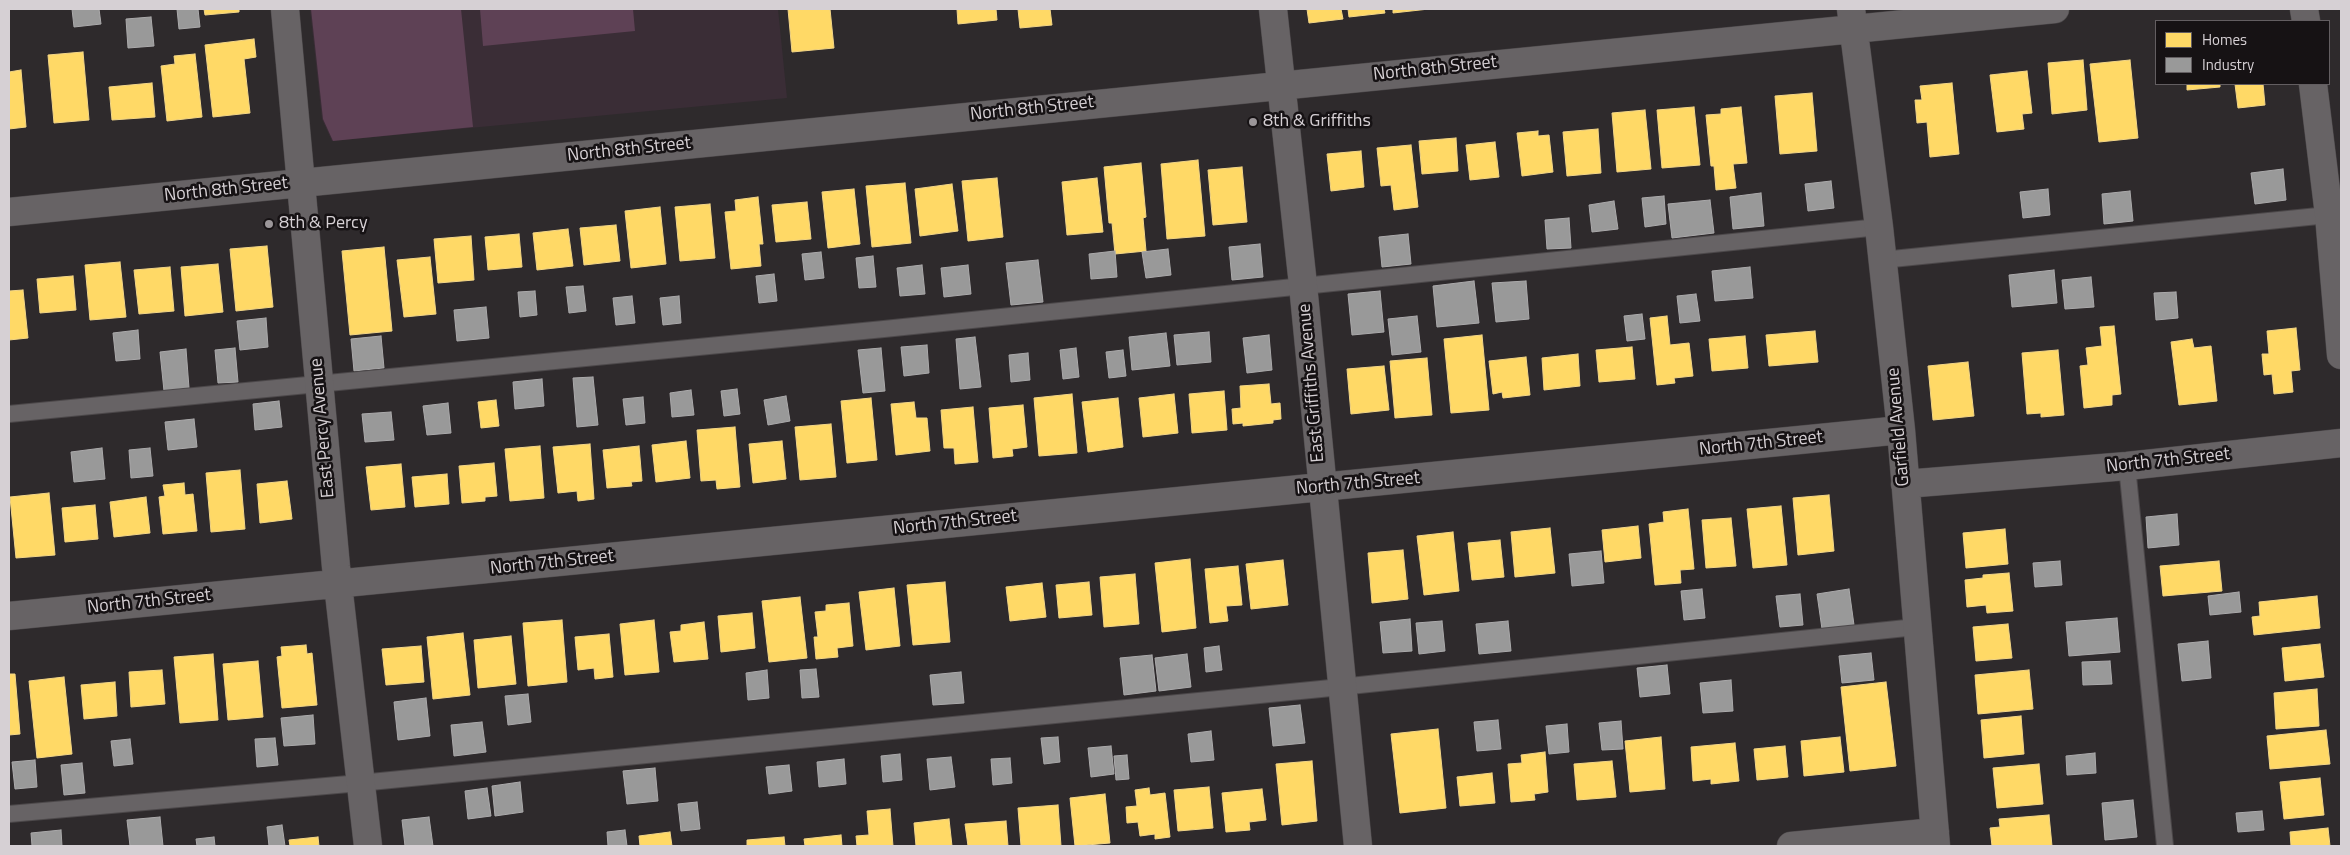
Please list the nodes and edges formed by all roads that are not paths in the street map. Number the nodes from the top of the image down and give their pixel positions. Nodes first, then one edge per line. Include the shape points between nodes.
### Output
1 (284, 9) edge
2 (1273, 9) edge
3 (2055, 9) edge
4 (1852, 18) edge
5 (1282, 84) junction
6 (2313, 85) edge
7 (300, 183) junction
8 (9, 212) edge
9 (2335, 214) edge
10 (1879, 227) junction
11 (1882, 260) junction
12 (1303, 285) junction
13 (2341, 355) edge
14 (319, 384) junction
15 (9, 414) edge
16 (1901, 430) junction
17 (2341, 443) edge
18 (2127, 466) junction
19 (1905, 484) junction
20 (1321, 488) junction
21 (338, 584) junction
22 (9, 616) edge
23 (1916, 627) junction
24 (1341, 687) junction
25 (360, 783) junction
26 (9, 814) edge
27 (1936, 839) edge
28 (368, 846) edge
29 (1358, 846) edge
30 (1792, 846) edge
31 (2165, 846) edge

1 - 7 street, East Percy Avenue
2 - 5 street, East Griffiths Avenue
3 - 4 street, North 8th Street
4 - 5 street, North 8th Street
4 - 10 street, Garfield Avenue
5 - 7 street, North 8th Street
5 - 12 street, East Griffiths Avenue
6 - 9 street
7 - 8 street, North 8th Street
7 - 14 street, East Percy Avenue
9 - 11 lane
9 - 13 street
10 - 11 street, Garfield Avenue
10 - 12 lane
11 - 16 street, Garfield Avenue
12 - 14 lane
12 - 20 street, East Griffiths Avenue
14 - 15 lane
14 - 21 street, East Percy Avenue
16 - 19 street, Garfield Avenue
16 - 20 street, North 7th Street
17 - 18 street, North 7th Street
18 - 19 street, North 7th Street
18 - 31 lane
19 - 23 street, Garfield Avenue
20 - 21 street, North 7th Street
20 - 24 street, East Griffiths Avenue
21 - 22 street, North 7th Street
21 - 25 street, East Percy Avenue
23 - 24 lane
23 - 27 street, Garfield Avenue
24 - 25 lane
24 - 29 street, East Griffiths Avenue
25 - 26 lane
25 - 28 street, East Percy Avenue
27 - 30 street

